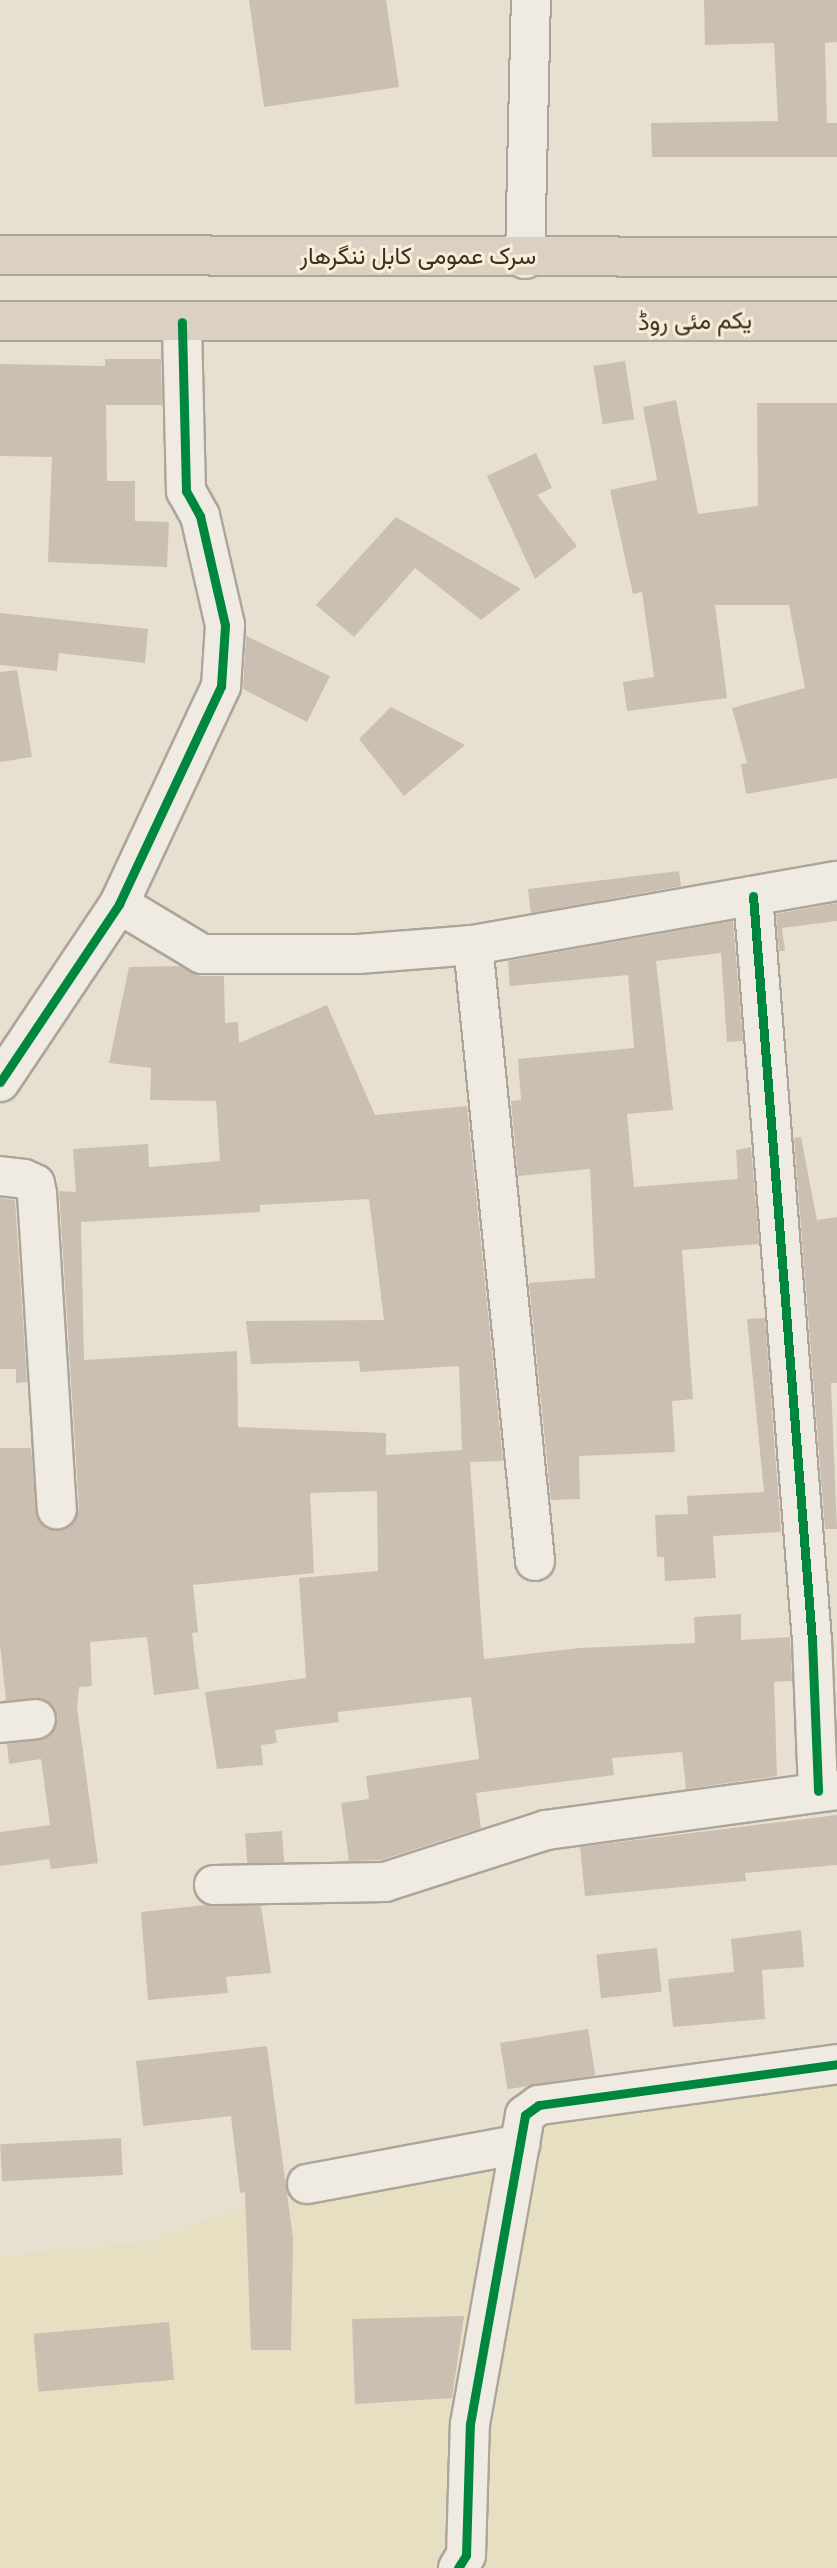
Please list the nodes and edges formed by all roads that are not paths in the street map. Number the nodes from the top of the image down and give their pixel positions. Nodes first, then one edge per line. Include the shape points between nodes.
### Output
1 (531, 0) edge
2 (0, 255) edge
3 (837, 257) edge
4 (525, 259) junction
5 (0, 321) edge
6 (837, 321) edge
7 (182, 322) junction
8 (837, 881) edge
9 (753, 896) junction
10 (119, 904) junction
11 (473, 945) junction
12 (6, 1064) edge
13 (0, 1176) edge
14 (57, 1509) dead end
15 (536, 1561) dead end
16 (827, 1790) edge
17 (214, 1885) dead end
18 (837, 2063) edge
19 (520, 2144) junction
20 (307, 2184) dead end
21 (458, 2568) edge

1 - 4 street
2 - 4 highway, سرک عمومی کابل ننگرهار
3 - 4 highway, سرک عمومی کابل ننگرهار
5 - 7 highway
6 - 7 highway, یکم مئی روڈ
7 - 10 street via 186,491 200,516 225,625 221,686
8 - 9 street
9 - 11 street
9 - 16 street
10 - 11 street via 202,954 358,954
10 - 12 street
11 - 15 street
13 - 14 street via 35,1184 37,1194
16 - 17 street via 547,1830 385,1882
18 - 19 street via 539,2105 525,2115
19 - 20 street
19 - 21 street via 470,2424 466,2555

